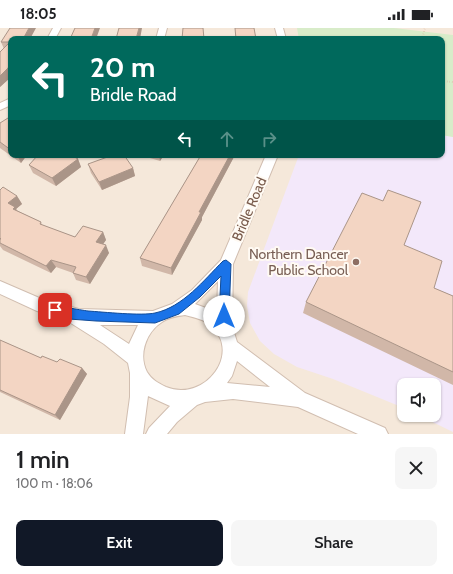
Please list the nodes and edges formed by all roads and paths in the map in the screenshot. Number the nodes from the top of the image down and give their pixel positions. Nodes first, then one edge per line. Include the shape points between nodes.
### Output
1 (271, 158) edge
2 (226, 264) junction
3 (0, 287) edge
4 (175, 310) junction
5 (69, 314) junction
6 (155, 318) junction
7 (224, 327) junction
8 (232, 348) junction
9 (137, 367) junction
10 (207, 394) junction
11 (299, 399) junction
12 (190, 401) junction
13 (134, 434) edge
14 (155, 434) edge
15 (379, 434) edge

1 - 2 street, Bridle Road
2 - 4 street, Bridle Road via 197,294
2 - 7 street, Bridle Road
3 - 5 street via 29,302
4 - 6 street
4 - 7 street via 200,310 208,313
5 - 6 street
5 - 9 street via 110,339
6 - 9 street via 142,332 136,347
7 - 8 street
8 - 10 street via 228,370 219,384
8 - 11 street
9 - 12 street via 143,384 160,396
9 - 13 street via 139,397
10 - 11 street via 234,391
10 - 12 street
11 - 15 street
12 - 14 street via 171,416

